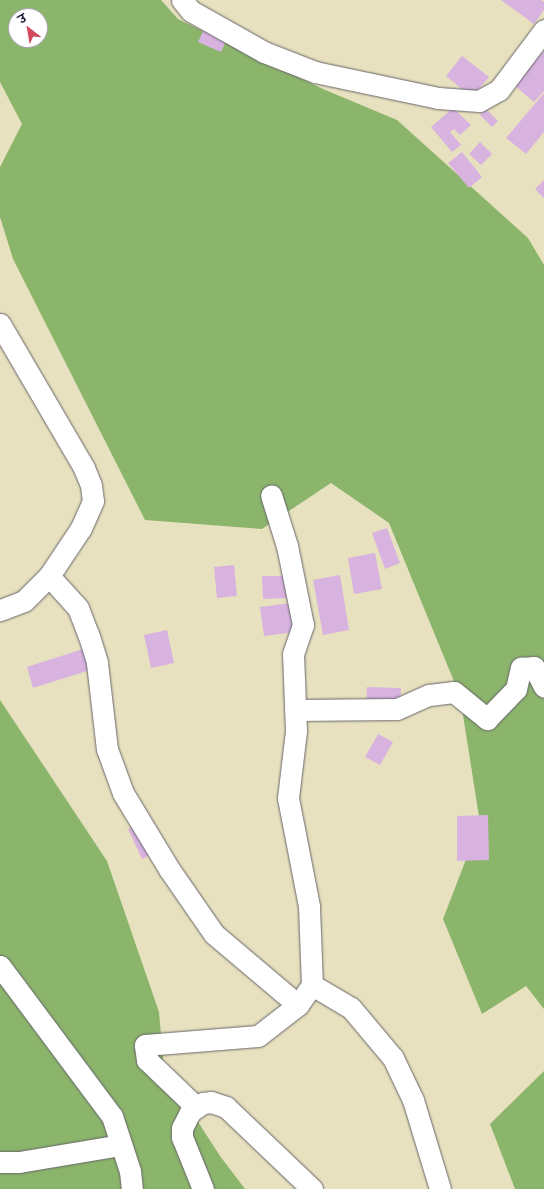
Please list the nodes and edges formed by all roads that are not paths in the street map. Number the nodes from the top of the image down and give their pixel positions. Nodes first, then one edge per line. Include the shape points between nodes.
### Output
1 (182, 0) edge
2 (544, 30) edge
3 (0, 324) edge
4 (271, 495) dead end
5 (49, 576) junction
6 (0, 610) edge
7 (544, 687) edge
8 (295, 710) junction
9 (0, 966) edge
10 (312, 985) junction
11 (298, 1005) junction
12 (196, 1106) junction
13 (121, 1145) junction
14 (0, 1162) edge
15 (131, 1180) edge
16 (201, 1182) edge
17 (116, 1189) edge
18 (218, 1189) edge
19 (312, 1189) edge
20 (440, 1189) edge

1 - 2 street via 191,11 264,52 308,69 438,98 479,101 499,90
3 - 5 street via 92,485 93,501 86,518
4 - 8 street via 288,546 303,625 293,654
5 - 6 street via 24,601
5 - 11 street via 78,608 89,636 97,662 108,749 123,793 169,869 214,934
7 - 8 street via 534,667 521,668 516,689 487,719 454,692 429,695 397,709
8 - 10 street via 296,731 288,798 309,906
9 - 13 street via 112,1116
10 - 11 street
10 - 20 street via 351,1008 393,1058 413,1100
11 - 12 street via 258,1036 144,1045 146,1060
12 - 16 street via 185,1119 182,1137
12 - 19 street via 211,1102 226,1107
13 - 14 street via 19,1162
13 - 15 street
15 - 17 street
16 - 18 street

